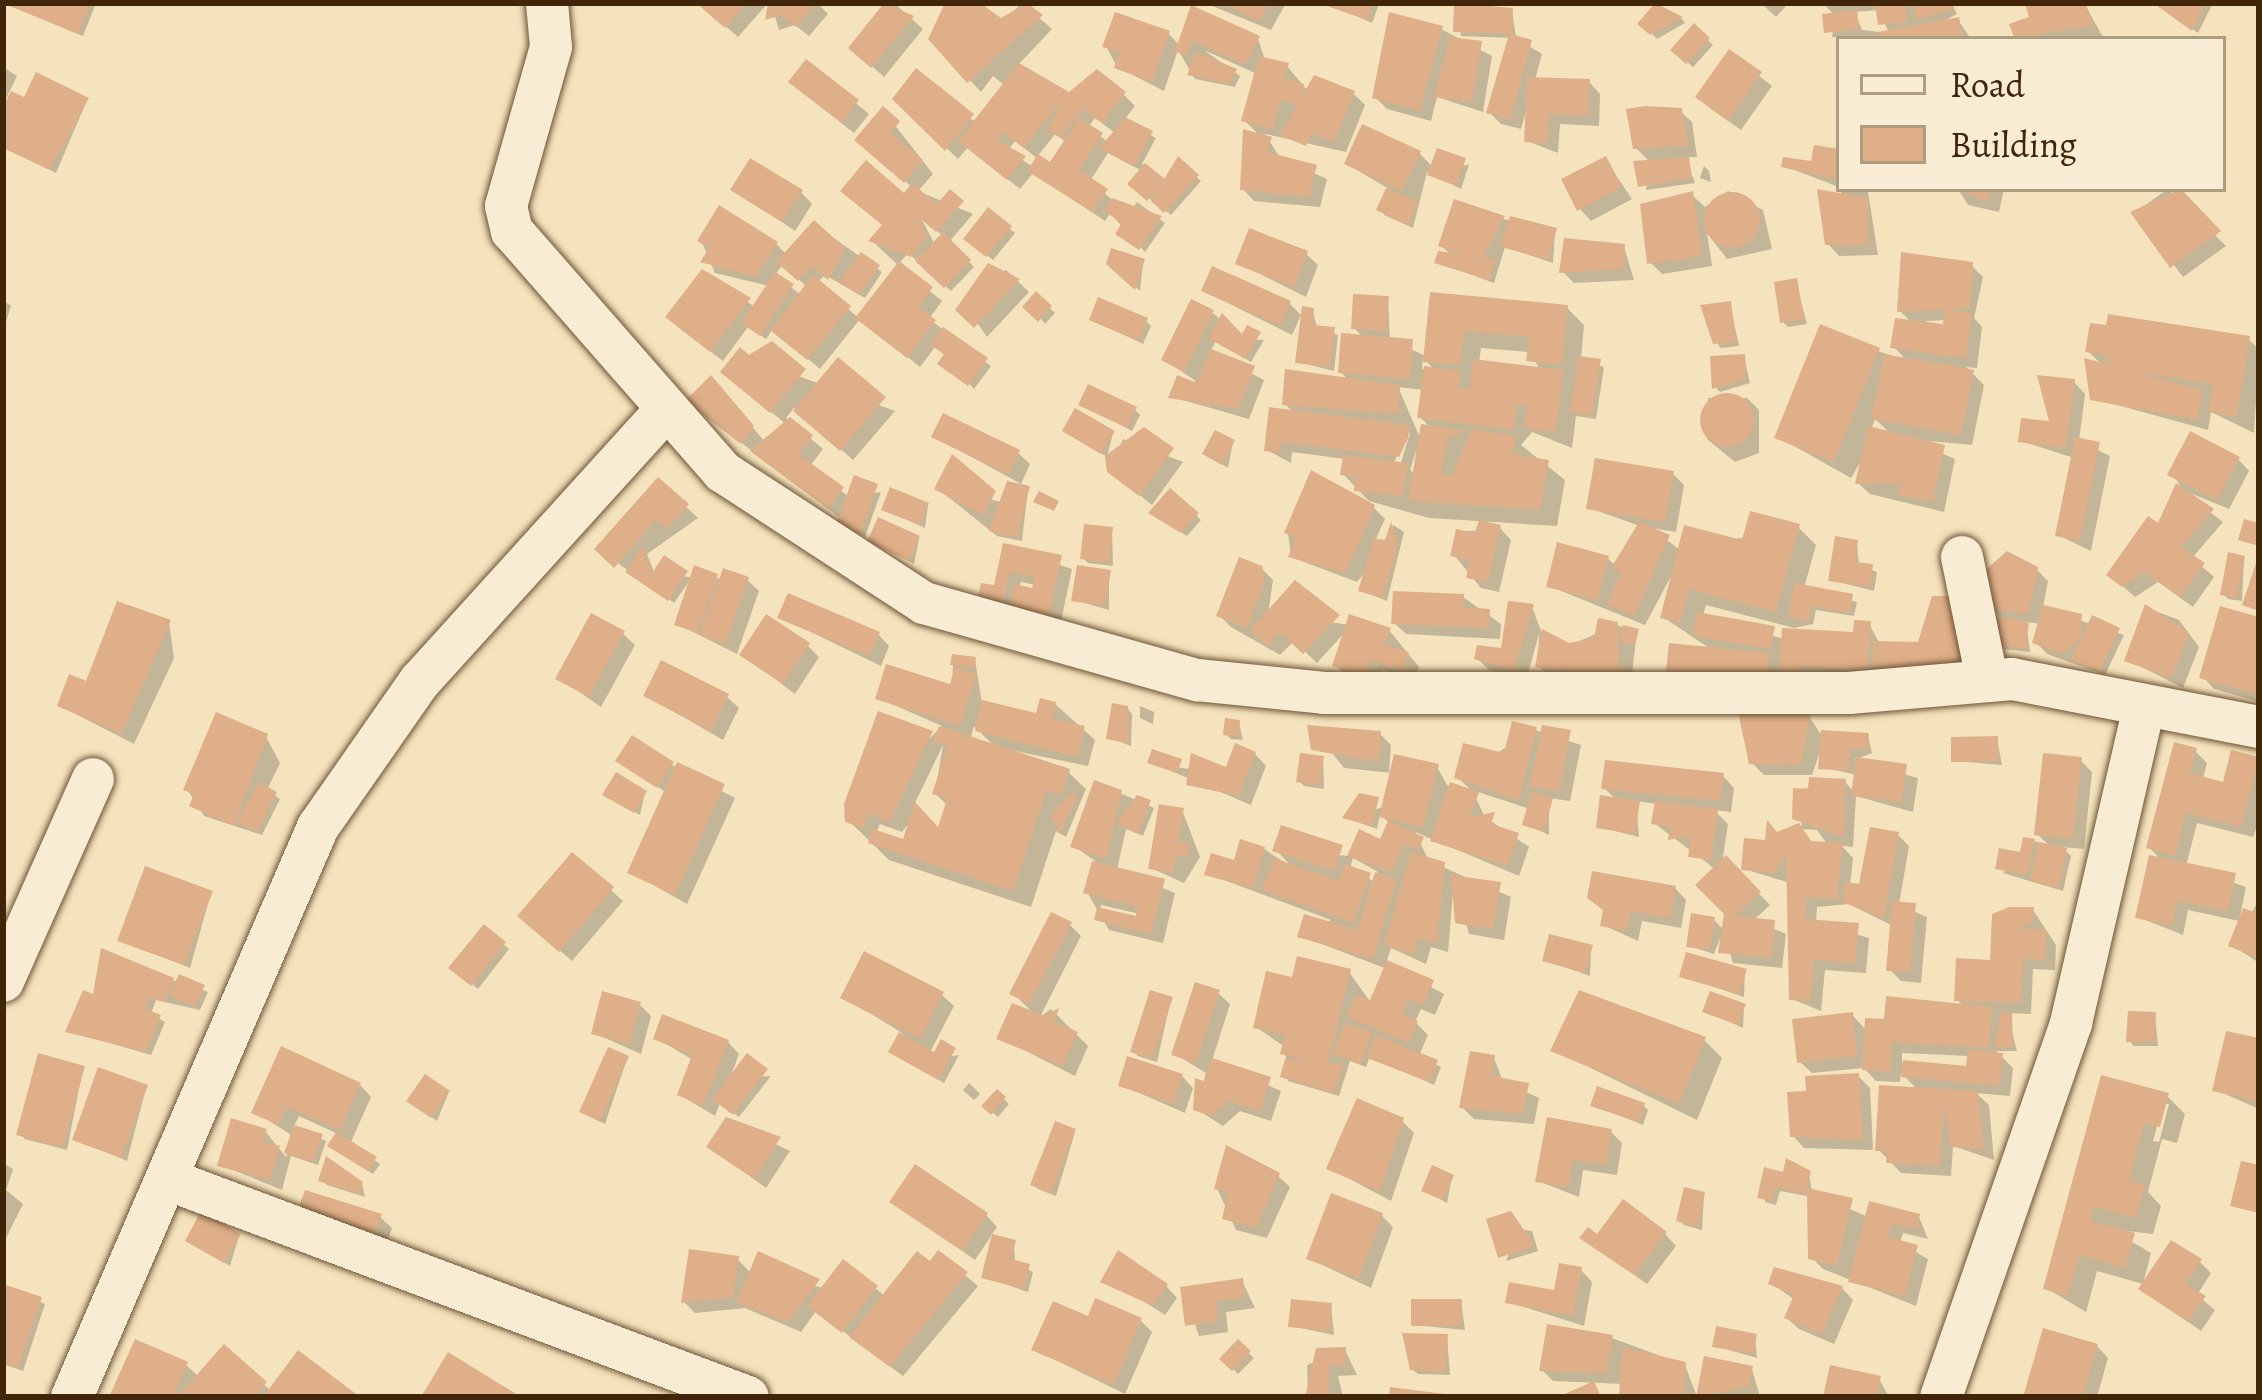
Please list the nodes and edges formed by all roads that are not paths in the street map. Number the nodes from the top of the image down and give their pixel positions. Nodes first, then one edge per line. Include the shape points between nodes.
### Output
1 (547, 3) edge
2 (662, 415) junction
3 (1962, 557) dead end
4 (1987, 679) junction
5 (2143, 710) junction
6 (2259, 727) edge
7 (93, 779) dead end
8 (3, 982) edge
9 (172, 1180) junction
10 (72, 1397) edge
11 (748, 1397) edge
12 (1941, 1397) edge

1 - 2 street via 550,47 506,206 512,231
2 - 4 street via 797,531 924,603 1197,680 1324,693 1802,693
2 - 9 street via 420,681 318,827 232,1045 189,1106
3 - 4 street
4 - 5 street
5 - 6 street
5 - 12 street via 2072,1024
7 - 8 street
9 - 10 street
9 - 11 street

